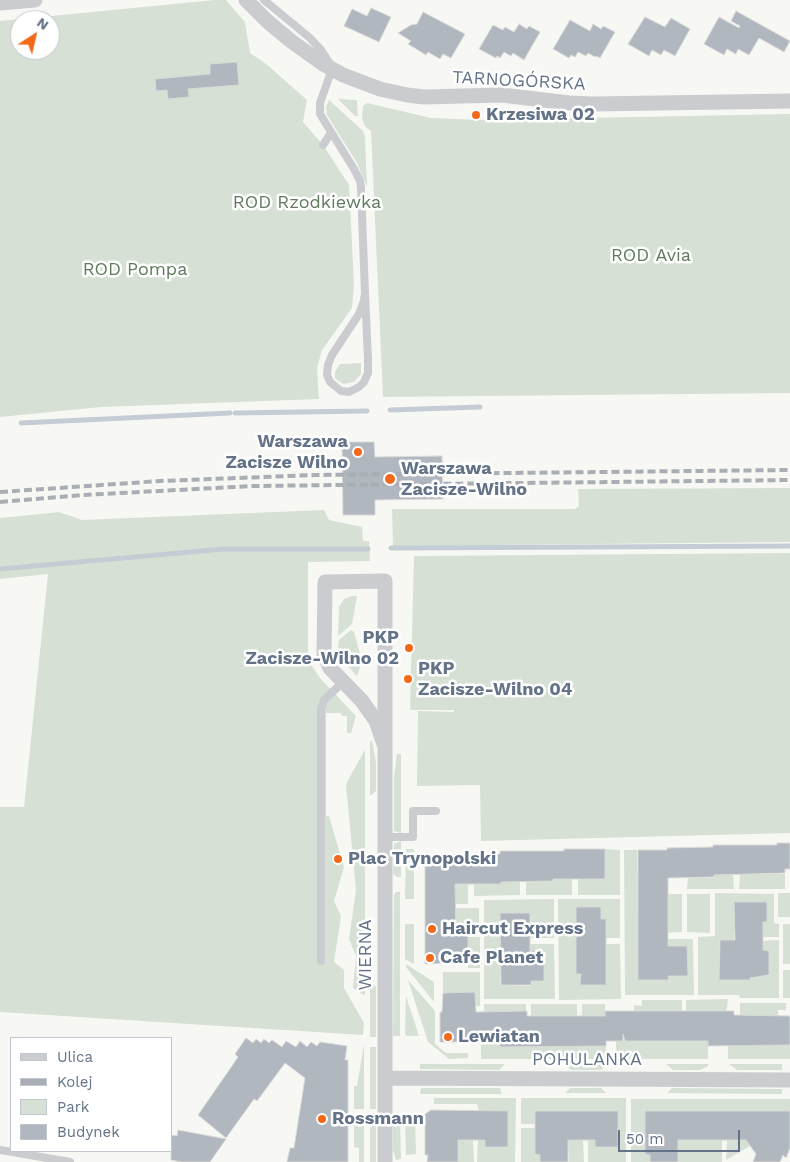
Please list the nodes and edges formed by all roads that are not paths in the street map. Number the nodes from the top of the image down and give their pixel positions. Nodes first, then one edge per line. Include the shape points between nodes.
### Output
1 (35, 0) edge
2 (246, 0) edge
3 (264, 0) edge
4 (0, 3) edge
5 (332, 69) junction
6 (790, 101) edge
7 (331, 133) junction
8 (323, 145) dead end
9 (365, 292) junction
10 (343, 682) junction
11 (385, 747) junction
12 (436, 810) dead end
13 (385, 837) junction
14 (321, 961) dead end
15 (384, 1078) junction
16 (790, 1080) edge
17 (12, 1152) edge
18 (70, 1162) edge
19 (385, 1162) edge

1 - 4 street
2 - 5 street, TARNOGÓRSKA via 291,41
3 - 5 lane via 310,38
5 - 6 street, TARNOGÓRSKA via 380,89 424,97 502,95 593,104
5 - 7 lane via 319,106
7 - 8 lane
7 - 9 lane via 360,182
9 - 9 lane via 359,314 328,365 330,382 341,391 349,392 359,387 368,373
10 - 11 street, WIERNA via 376,721
10 - 11 street, WIERNA via 330,668 324,654 325,582 385,581
10 - 14 lane via 324,700 321,709
11 - 13 street, WIERNA
12 - 13 lane via 413,811 413,837
13 - 15 street, WIERNA
15 - 16 street, POHULANKA
15 - 19 street, WIERNA
17 - 18 lane

